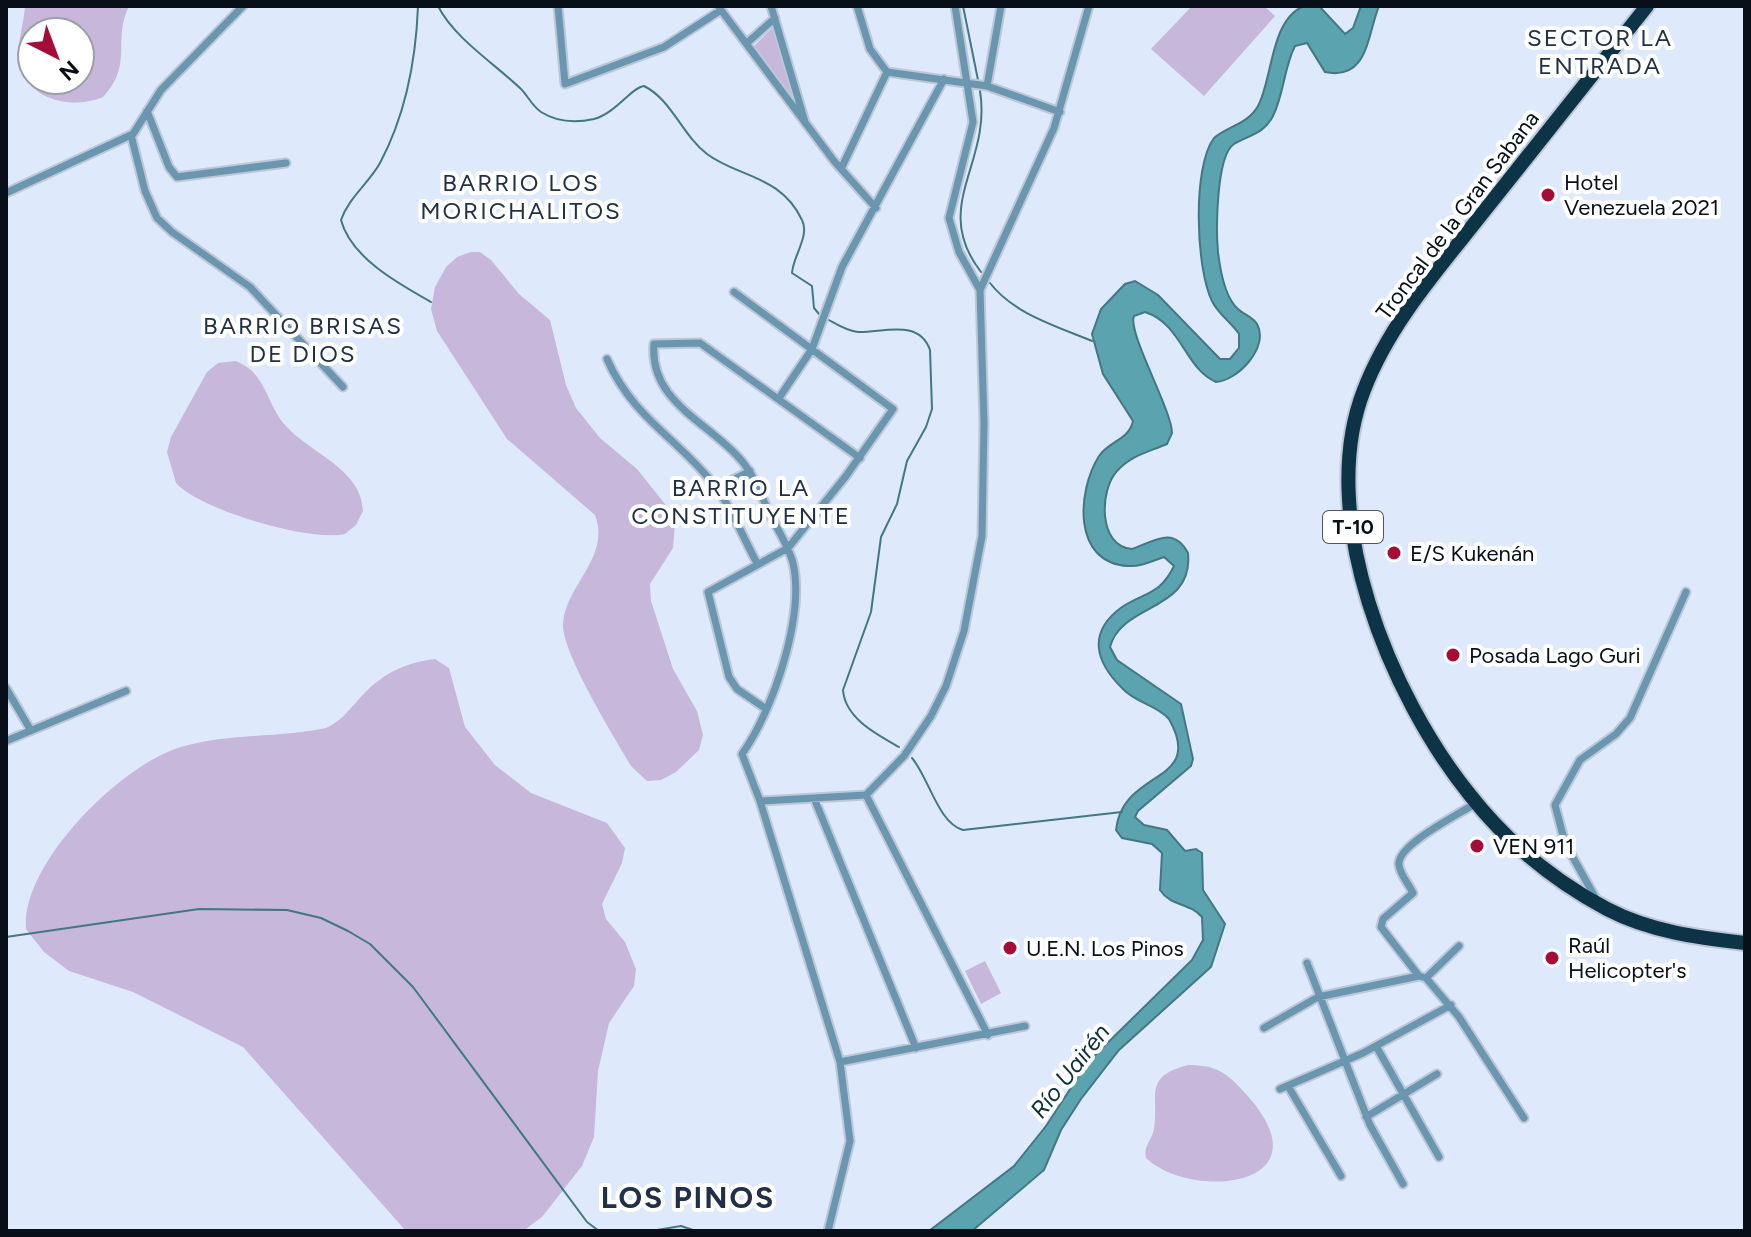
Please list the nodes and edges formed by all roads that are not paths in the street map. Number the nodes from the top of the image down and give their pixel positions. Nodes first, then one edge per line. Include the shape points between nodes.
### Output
1 (243, 6) edge
2 (558, 6) edge
3 (771, 6) edge
4 (857, 6) edge
5 (955, 6) edge
6 (1001, 6) edge
7 (1089, 6) edge
8 (1647, 6) edge
9 (720, 8) edge
10 (775, 18) junction
11 (747, 43) junction
12 (887, 72) junction
13 (944, 79) junction
14 (970, 84) junction
15 (987, 86) junction
16 (147, 111) junction
17 (1060, 112) junction
18 (805, 124) junction
19 (131, 135) junction
20 (286, 163) dead end
21 (841, 169) junction
22 (6, 193) edge
23 (876, 208) junction
24 (980, 290) junction
25 (734, 292) dead end
26 (812, 349) junction
27 (607, 359) dead end
28 (343, 387) dead end
29 (779, 398) junction
30 (860, 458) junction
31 (750, 471) junction
32 (717, 488) junction
33 (788, 548) junction
34 (757, 563) junction
35 (1686, 592) dead end
36 (6, 688) edge
37 (126, 691) dead end
38 (766, 709) junction
39 (30, 729) junction
40 (6, 741) edge
41 (866, 795) junction
42 (814, 798) junction
43 (760, 801) junction
44 (1476, 803) junction
45 (1600, 905) junction
46 (1745, 943) edge
47 (1459, 946) dead end
48 (1307, 963) dead end
49 (1422, 977) junction
50 (1321, 997) junction
51 (1451, 1005) junction
52 (1025, 1026) dead end
53 (1264, 1028) dead end
54 (988, 1035) junction
55 (1376, 1046) junction
56 (916, 1048) junction
57 (840, 1062) junction
58 (1345, 1062) junction
59 (1437, 1074) dead end
60 (1404, 1094) junction
61 (1366, 1117) junction
62 (1524, 1118) dead end
63 (1439, 1157) dead end
64 (1341, 1176) dead end
65 (1403, 1184) dead end
66 (828, 1231) edge

1 - 16 street
2 - 9 street via 565,84 664,47
3 - 10 street
4 - 12 street via 870,49
5 - 14 street
6 - 15 street
7 - 17 street
8 - 44 highway, Troncal de la Gran Sabana / T-10 via 1419,295 1371,374 1353,427 1349,493 1371,606 1424,728
9 - 11 street
10 - 11 street
10 - 18 street
11 - 18 street
12 - 13 street
12 - 21 street
13 - 14 street
13 - 23 street
14 - 15 street
14 - 24 street via 972,134 949,218 959,252
15 - 17 street
16 - 19 street
16 - 20 street via 177,177
17 - 24 street
18 - 21 street
19 - 22 street
19 - 28 street via 157,218 250,287
21 - 23 street
23 - 26 street via 837,279
24 - 41 street via 982,536 967,621 931,716 904,756
25 - 26 street
26 - 29 street
26 - 30 street via 893,409
27 - 32 street via 637,410
29 - 30 street
29 - 31 street via 700,343 654,344 655,369 672,398
30 - 33 street
31 - 32 street
31 - 33 street
32 - 34 street
33 - 34 street
33 - 38 street via 794,609
34 - 38 street via 714,586 707,601 729,677
35 - 45 street via 1630,718 1580,760 1556,801 1565,843
36 - 39 street
37 - 39 street
38 - 43 street via 742,754
39 - 40 street
41 - 42 street
41 - 54 street
42 - 43 street
42 - 56 street
43 - 57 street
44 - 45 highway, Troncal de la Gran Sabana / T-10 via 1530,857
44 - 49 street via 1415,841 1399,859 1413,893 1383,919 1381,927
45 - 46 highway, Troncal de la Gran Sabana / T-10 via 1659,929
47 - 49 street
48 - 50 street
49 - 50 street
49 - 51 street
50 - 53 street
50 - 58 street
51 - 55 street
51 - 62 street
52 - 54 street
54 - 56 street
55 - 58 street
55 - 60 street
56 - 57 street
57 - 66 street via 850,1141
58 - 61 street
58 - 64 street via 1284,1087
59 - 60 street
60 - 61 street
60 - 63 street
61 - 65 street

